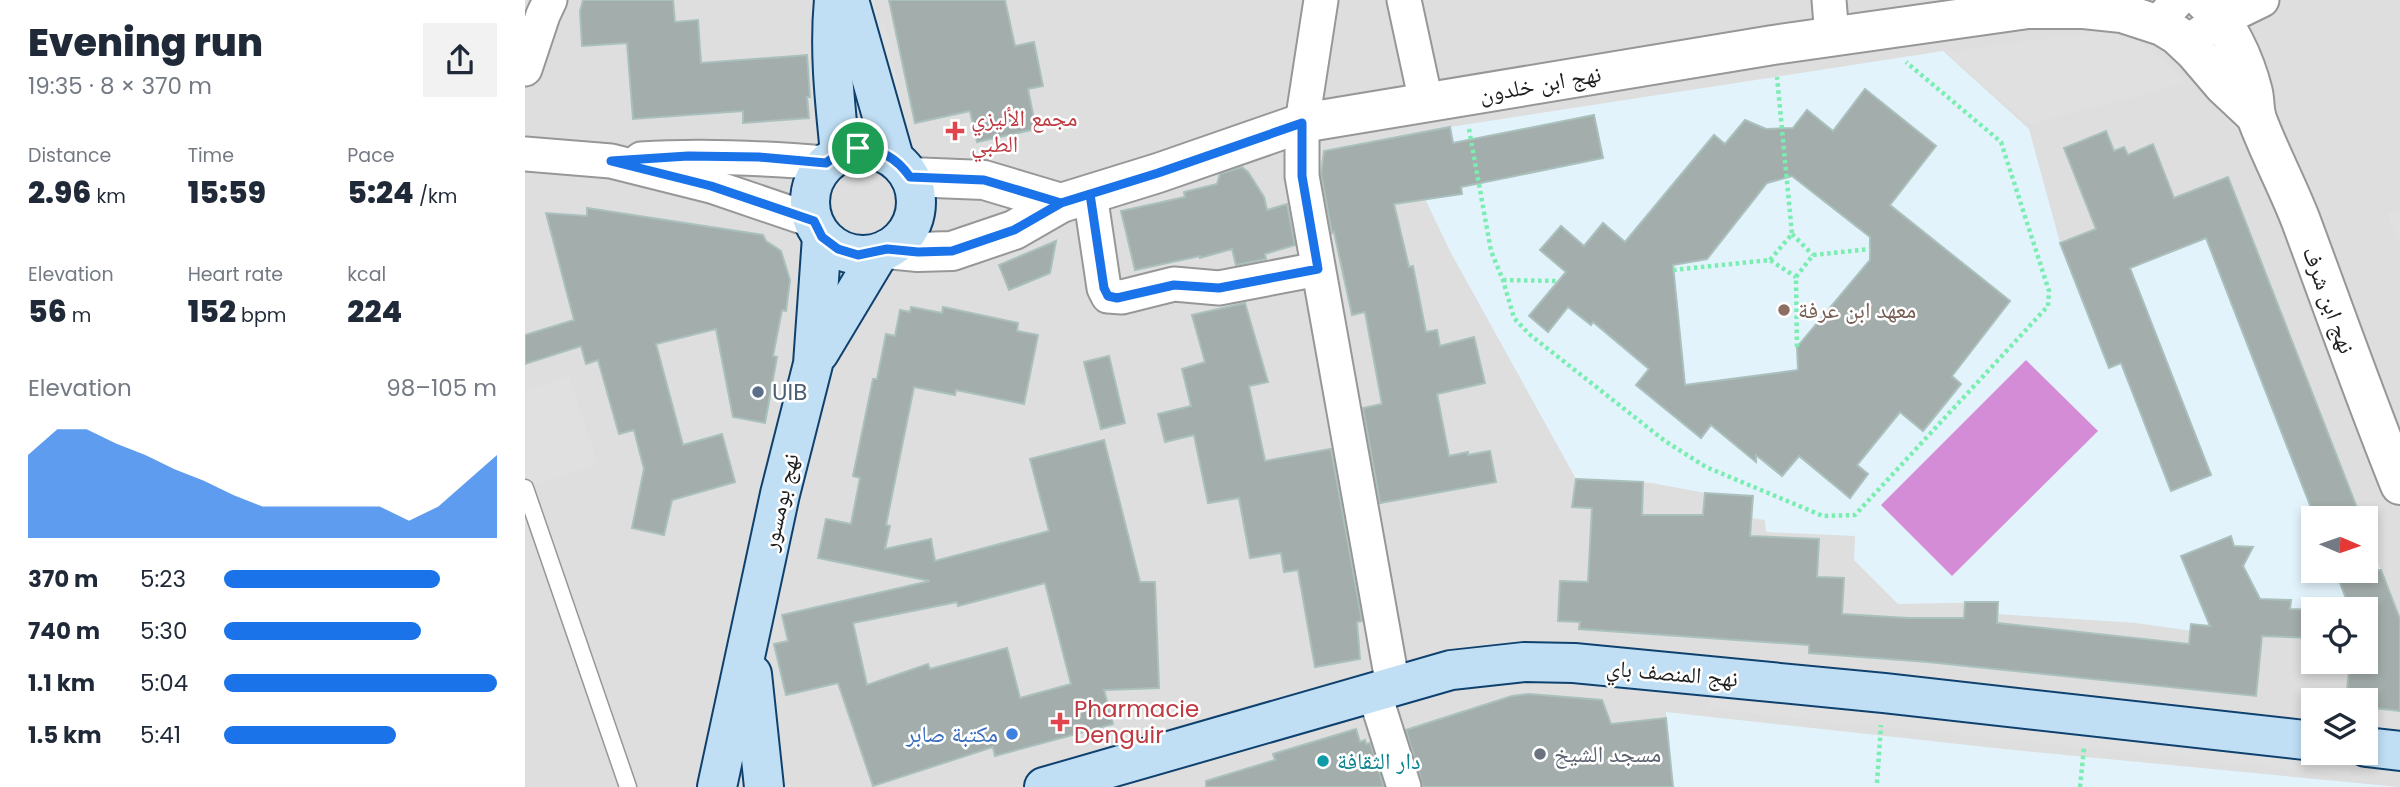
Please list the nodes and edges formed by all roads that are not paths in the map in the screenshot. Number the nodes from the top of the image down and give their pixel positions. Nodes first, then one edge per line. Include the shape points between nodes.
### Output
1 (550, 0) edge
2 (834, 0) edge
3 (849, 0) edge
4 (1321, 0) edge
5 (1404, 0) edge
6 (1829, 0) edge
7 (2262, 0) edge
8 (2040, 4) edge
9 (2212, 10) edge
10 (2173, 22) edge
11 (1832, 37) junction
12 (525, 69) edge
13 (1426, 102) junction
14 (2256, 116) junction
15 (1302, 123) junction
16 (525, 154) edge
17 (833, 158) junction
18 (611, 161) junction
19 (902, 167) junction
20 (1075, 199) junction
21 (818, 229) junction
22 (883, 251) junction
23 (1318, 269) junction
24 (813, 364) junction
25 (2400, 485) edge
26 (525, 488) edge
27 (749, 639) junction
28 (1383, 689) junction
29 (2301, 740) edge
30 (2378, 748) edge
31 (2400, 751) edge
32 (628, 787) edge
33 (717, 787) edge
34 (764, 787) edge
35 (1044, 787) edge
36 (1404, 787) edge

1 - 12 street
2 - 17 main road, نهج بومسور
3 - 19 main road, نهج بومسور
4 - 15 street
5 - 13 street
6 - 11 street
7 - 9 street
8 - 10 street, نهج ابن خلدون
8 - 11 street, نهج ابن خلدون
9 - 10 street
9 - 14 street, نهج ابن شرف via 2247,74
10 - 14 street, نهج ابن شرف via 2224,86
11 - 13 street, نهج ابن خلدون
13 - 15 street, نهج ابن خلدون
14 - 25 street, نهج ابن شرف via 2300,219
15 - 20 street, نهج ابن خلدون
15 - 23 street via 1302,176
16 - 18 street
17 - 18 street via 688,156
17 - 19 main road via 858,148 877,150
17 - 21 main road, نهج بومسور via 815,179 812,201
18 - 21 street via 711,186
19 - 20 street
19 - 22 main road, نهج بومسور via 916,198 913,217 905,234
20 - 22 street, نهج ابن خلدون via 1014,230 952,251
20 - 23 street via 1108,296 1122,298 1174,285 1219,288
21 - 22 main road via 838,249 858,255
21 - 24 main road, نهج بومسور
22 - 24 main road, نهج بومسور
23 - 28 street
24 - 27 main road, نهج بومسور
26 - 32 lane
27 - 33 main road, نهج بومسور
27 - 34 main road, نهج بومسور
28 - 29 main road, نهج المنصف باي via 1451,670 1524,662 1574,663
28 - 35 main road, نهج المنصف باي
28 - 36 street
30 - 31 main road

